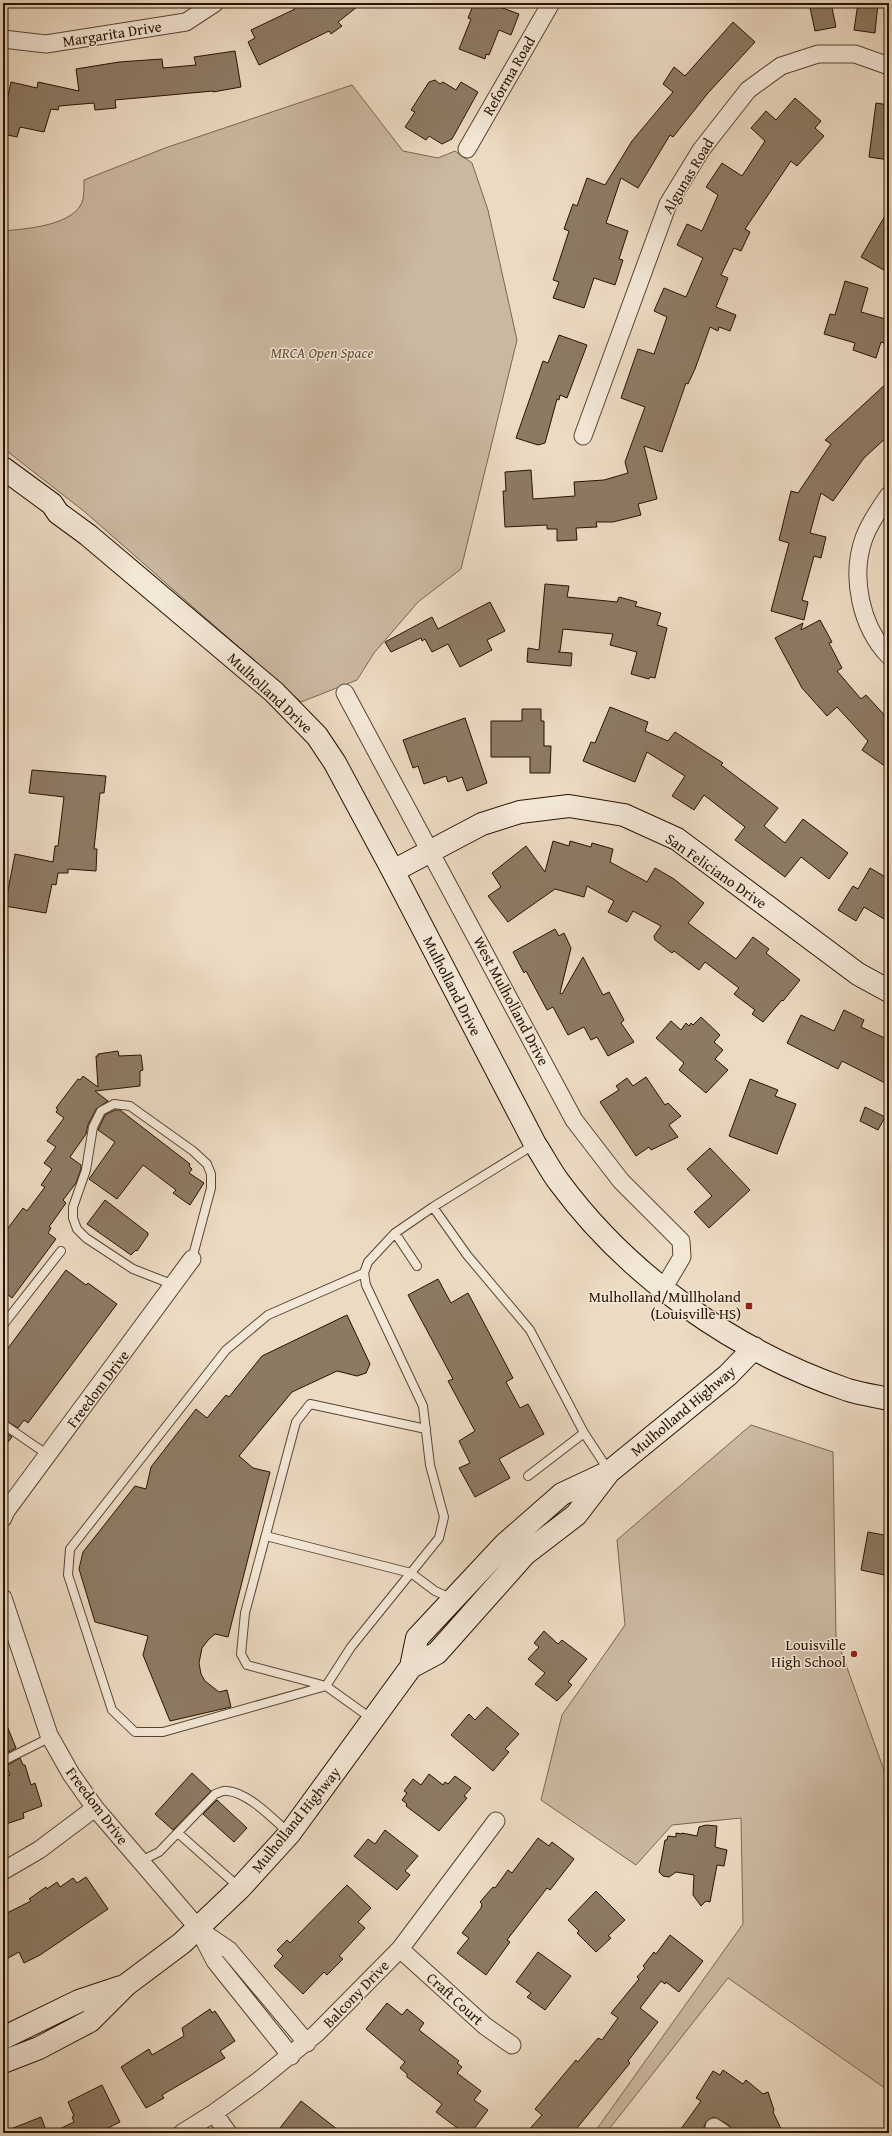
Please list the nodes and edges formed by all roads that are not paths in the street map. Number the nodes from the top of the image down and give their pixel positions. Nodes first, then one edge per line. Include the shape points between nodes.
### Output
1 (215, 3) edge
2 (551, 3) edge
3 (3, 39) edge
4 (889, 66) edge
5 (467, 149) dead end
6 (583, 436) dead end
7 (3, 468) edge
8 (3, 480) edge
9 (889, 496) edge
10 (58, 513) junction
11 (889, 656) edge
12 (345, 693) dead end
13 (430, 851) junction
14 (393, 871) junction
15 (889, 991) edge
16 (535, 1144) junction
17 (433, 1207) junction
18 (396, 1233) junction
19 (61, 1251) dead end
20 (192, 1259) joint
21 (417, 1266) dead end
22 (364, 1273) junction
23 (174, 1285) junction
24 (663, 1289) junction
25 (3, 1324) edge
26 (754, 1348) junction
27 (889, 1399) edge
28 (3, 1424) edge
29 (426, 1429) junction
30 (584, 1433) junction
31 (48, 1455) junction
32 (609, 1472) junction
33 (528, 1476) dead end
34 (3, 1518) edge
35 (266, 1536) junction
36 (411, 1572) junction
37 (3, 1598) edge
38 (453, 1599) junction
39 (411, 1667) junction
40 (326, 1686) junction
41 (374, 1720) junction
42 (51, 1737) junction
43 (3, 1761) edge
44 (95, 1808) junction
45 (496, 1821) dead end
46 (178, 1833) junction
47 (290, 1833) junction
48 (141, 1861) junction
49 (3, 1871) edge
50 (240, 1888) junction
51 (198, 1928) junction
52 (400, 1949) junction
53 (126, 1985) junction
54 (3, 2038) edge
55 (307, 2043) junction
56 (512, 2045) dead end
57 (291, 2056) junction
58 (3, 2062) edge
59 (214, 2113) junction
60 (182, 2133) edge
61 (228, 2133) edge

1 - 3 street, Margarita Drive via 186,22 46,44
2 - 5 street, Reforma Road
4 - 6 street, Algunas Road via 856,54 818,54 781,66 748,90 701,150 668,204
7 - 10 main road, Mulholland Drive via 52,504
8 - 10 main road, Mulholland Drive via 47,512
9 - 11 street via 877,511 864,539 859,562 859,588 865,620
10 - 14 main road, Mulholland Drive via 88,535 296,713 335,763
12 - 13 street, West Mulholland Drive
13 - 14 main road, San Feliciano Drive
13 - 15 main road, San Feliciano Drive via 482,824 520,812 569,806 624,815 677,839 858,974
13 - 24 street, West Mulholland Drive via 574,1120 620,1181 681,1241 682,1257
14 - 16 main road, Mulholland Drive
16 - 17 lane
16 - 24 main road, Mulholland Drive via 558,1181 614,1247
17 - 18 lane
17 - 30 lane via 467,1255 530,1330
18 - 21 lane
18 - 22 lane via 368,1262
19 - 25 lane
20 - 23 street, Freedom Drive
20 - 23 lane via 211,1188 211,1174 206,1164 193,1151 130,1106 114,1104 101,1111 93,1127 86,1170 73,1207 77,1229 132,1269
22 - 29 lane via 366,1285 423,1406
22 - 40 lane via 268,1315 226,1350 70,1549 68,1575 112,1710 136,1732 163,1732
23 - 31 street, Freedom Drive
24 - 26 main road, Mulholland Drive
26 - 27 main road, Mulholland Drive via 802,1373 849,1390
26 - 32 main road, Mulholland Highway via 728,1375
28 - 31 lane
29 - 35 lane via 310,1404 296,1422
29 - 36 lane via 430,1465 444,1517 439,1538
30 - 32 lane
30 - 33 lane
31 - 34 street, Freedom Drive
32 - 38 main road, Mulholland Highway via 562,1494 505,1544
32 - 39 main road, Mulholland Highway via 576,1515 526,1554 437,1653
35 - 36 lane
35 - 40 lane via 245,1613 241,1654 247,1665
36 - 38 lane via 435,1591
36 - 40 lane via 351,1647
37 - 42 street, Freedom Drive
38 - 39 main road, Mulholland Highway via 418,1638
39 - 41 main road, Mulholland Highway
40 - 41 lane
41 - 47 main road, Mulholland Highway
42 - 43 lane
42 - 44 street, Freedom Drive via 71,1774
44 - 48 street, Freedom Drive
44 - 49 street via 39,1850
45 - 52 street, Balcony Drive
46 - 47 lane via 216,1794 226,1790 248,1799
46 - 48 lane via 159,1852
46 - 50 lane
47 - 50 main road, Mulholland Highway
48 - 51 street, Freedom Drive
50 - 51 main road, Mulholland Highway
51 - 53 main road, Mulholland Highway
51 - 55 street, Freedom Drive via 229,1950
51 - 57 street, Freedom Drive via 215,1961
52 - 55 street, Balcony Drive
52 - 56 street, Craft Court via 485,2026
53 - 54 main road, Mulholland Highway via 79,2001
53 - 58 main road, Mulholland Highway via 90,2021 39,2048
55 - 57 street, Balcony Drive
57 - 59 street, Balcony Drive
59 - 60 street, Balcony Drive
59 - 61 street

